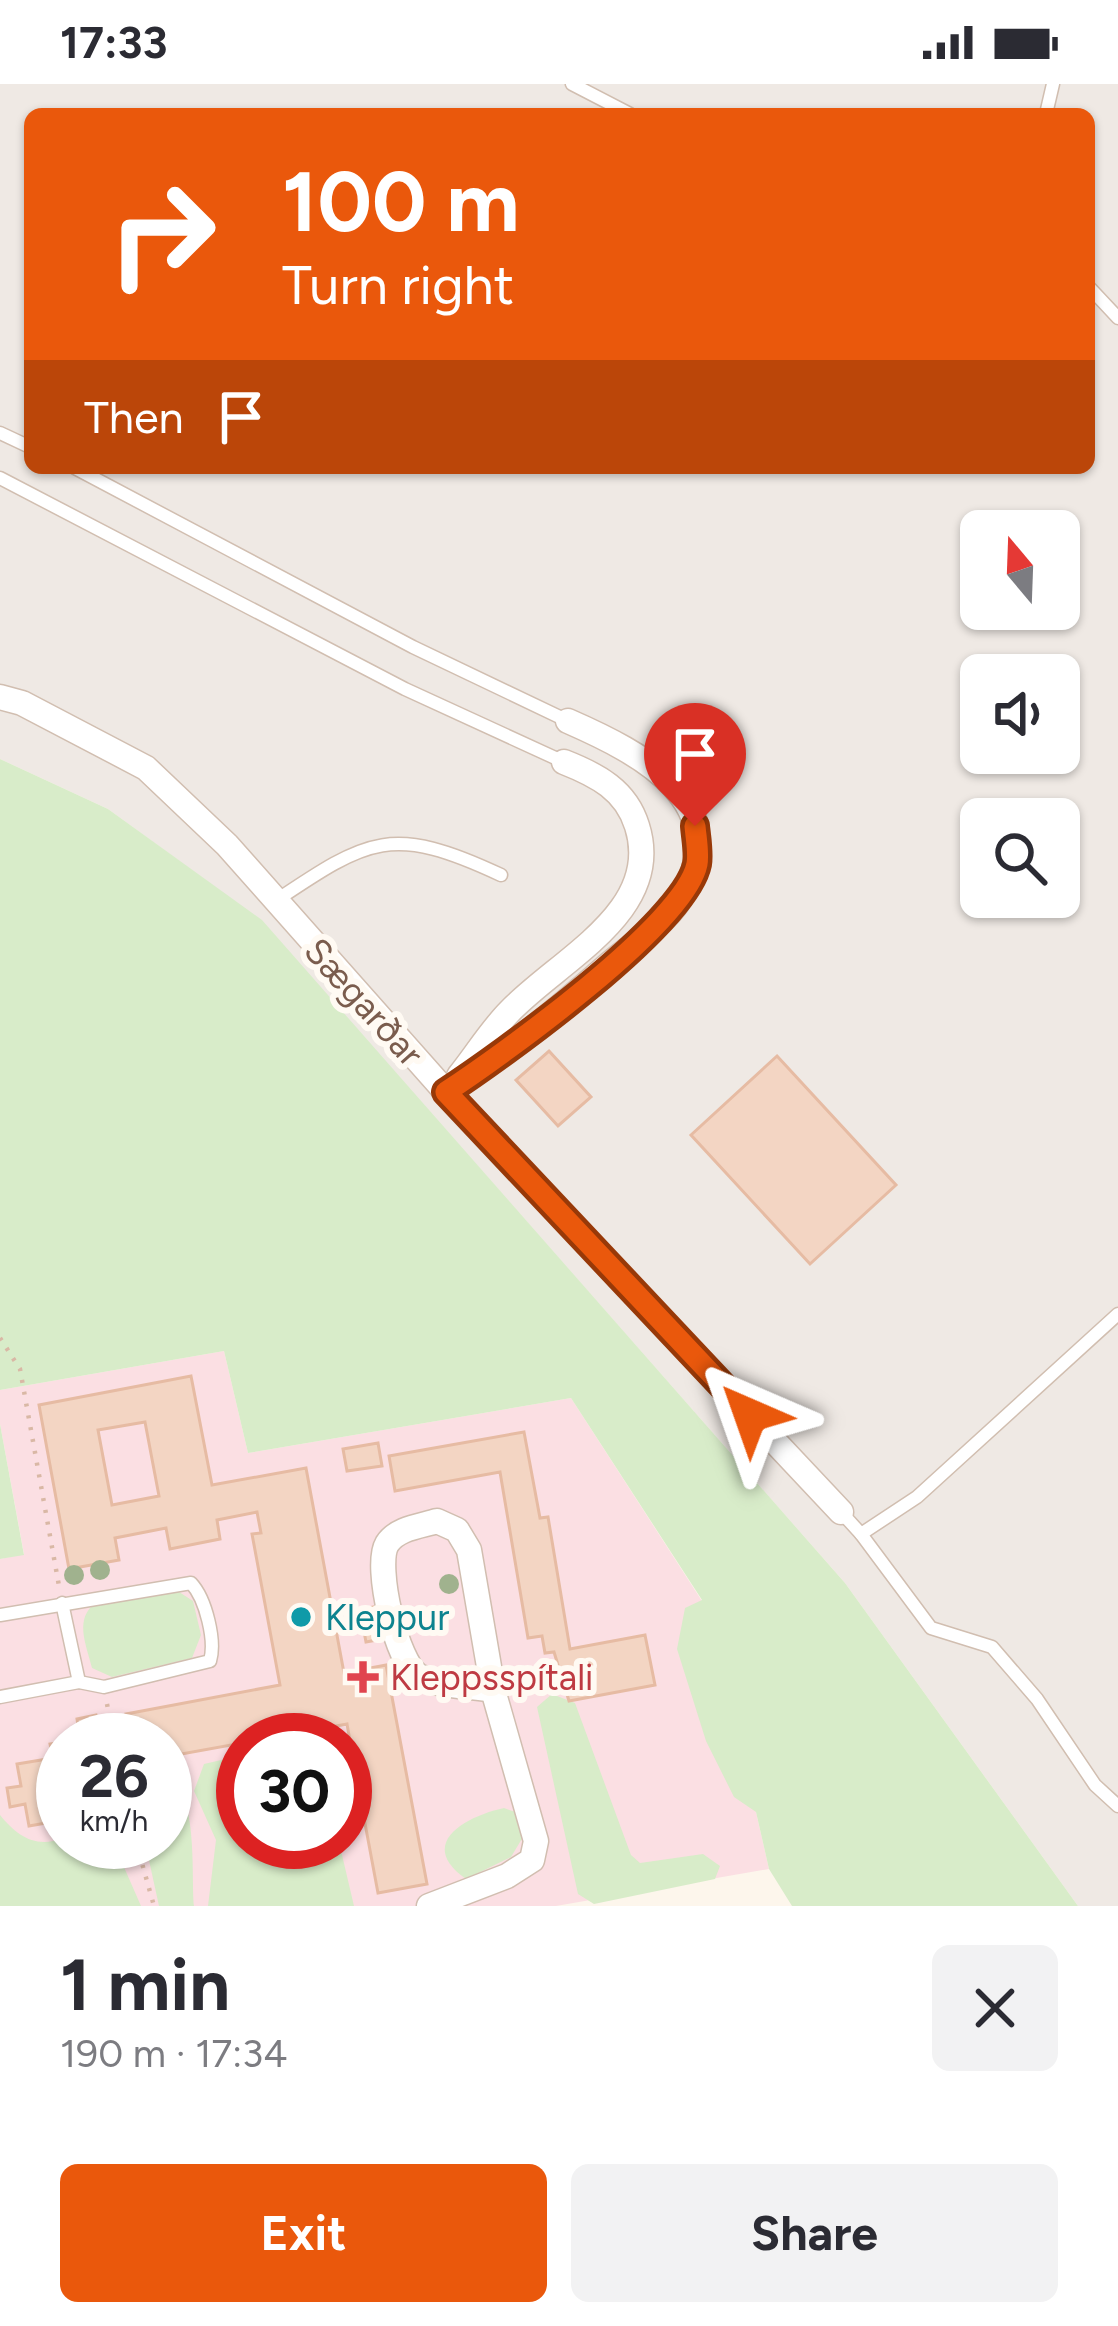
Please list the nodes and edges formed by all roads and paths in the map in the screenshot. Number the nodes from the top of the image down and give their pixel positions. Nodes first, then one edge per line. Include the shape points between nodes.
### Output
1 (572, 84) edge
2 (618, 108) edge
3 (1095, 293) edge
4 (1118, 318) edge
5 (86, 474) edge
6 (0, 478) edge
7 (0, 697) edge
8 (568, 721) joint
9 (564, 762) joint
10 (501, 875) dead end
11 (273, 902) junction
12 (446, 1092) junction
13 (1118, 1314) edge
14 (0, 1338) edge
15 (842, 1512) joint
16 (861, 1534) junction
17 (62, 1604) junction
18 (0, 1615) edge
19 (79, 1682) junction
20 (104, 1687) junction
21 (493, 1690) junction
22 (0, 1697) edge
23 (109, 1713) edge
24 (1118, 1806) edge
25 (144, 1869) edge
26 (154, 1906) edge
27 (429, 1906) edge

1 - 2 lane
3 - 4 lane
5 - 8 lane
6 - 9 lane
7 - 11 street, Sægarðar via 146,768
8 - 12 street via 640,753 670,778 695,826 697,864 678,903 520,1043
9 - 12 street via 618,790 635,817 644,849 636,883 623,908 510,1011
10 - 11 lane via 428,846 394,842 351,850
11 - 12 street, Sægarðar
12 - 15 street, Sægarðar
13 - 16 lane via 917,1497
14 - 17 path via 20,1369
15 - 16 lane
16 - 24 lane via 931,1628 992,1647
17 - 18 lane
17 - 19 lane
17 - 20 lane via 179,1581 199,1591 210,1661
19 - 20 lane
19 - 22 lane
20 - 23 path
21 - 21 street via 469,1550 457,1531 437,1521 400,1532 386,1545 382,1565 401,1660 420,1678
21 - 27 street via 536,1841 532,1861
25 - 26 path

